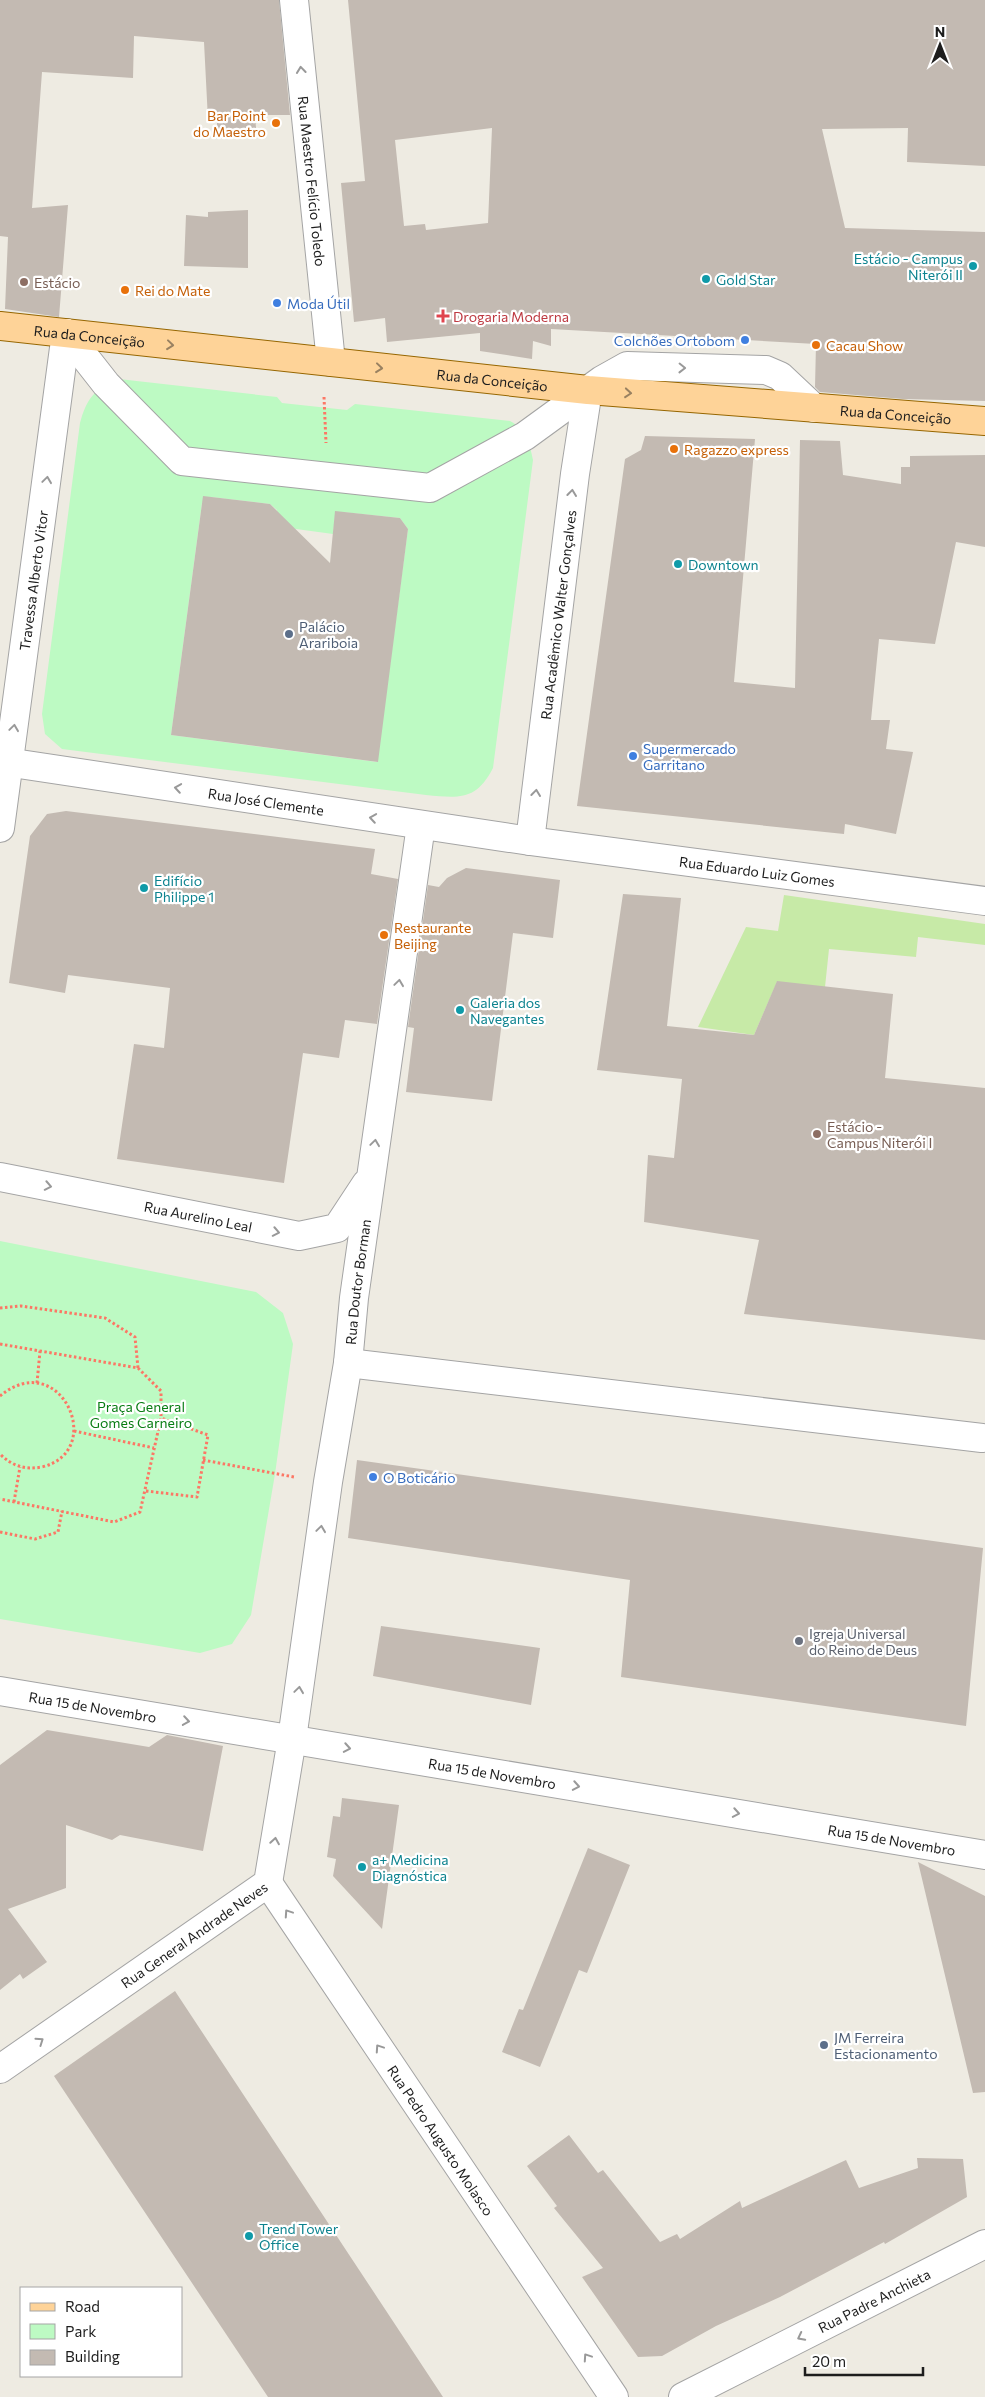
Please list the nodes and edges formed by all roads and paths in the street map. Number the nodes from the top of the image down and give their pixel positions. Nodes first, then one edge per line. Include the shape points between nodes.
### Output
1 (294, 0) edge
2 (0, 326) edge
3 (66, 333) junction
4 (326, 362) junction
5 (588, 390) junction
6 (985, 421) edge
7 (325, 477) junction
8 (5, 762) edge
9 (421, 825) junction
10 (0, 828) edge
11 (530, 842) junction
12 (985, 901) edge
13 (0, 1177) edge
14 (370, 1177) junction
15 (0, 1308) edge
16 (0, 1344) edge
17 (40, 1351) junction
18 (348, 1363) junction
19 (138, 1368) junction
20 (37, 1383) junction
21 (0, 1396) edge
22 (161, 1418) junction
23 (74, 1431) junction
24 (982, 1438) dead end
25 (154, 1448) junction
26 (0, 1454) edge
27 (203, 1460) junction
28 (20, 1467) junction
29 (275, 1474) dead end
30 (146, 1491) junction
31 (0, 1500) edge
32 (14, 1502) junction
33 (62, 1510) junction
34 (0, 1532) edge
35 (0, 1691) edge
36 (292, 1739) junction
37 (985, 1855) edge
38 (268, 1883) junction
39 (0, 2069) edge
40 (985, 2244) edge
41 (614, 2397) edge
42 (683, 2397) edge

4 -> 1 street, Rua Maestro Felício Toledo
2 - 3 main road, Rua da Conceição
3 -> 4 main road, Rua da Conceição
3 - 7 street via 106,384 182,461
8 -> 3 street, Travessa Alberto Vitor
4 -> 5 main road, Rua da Conceição
4 - 7 path
5 -> 6 main road, Rua da Conceição
5 - 7 street via 525,436 430,488
11 -> 5 street, Rua Acadêmico Walter Gonçalves via 574,474
9 -> 8 street, Rua José Clemente
8 - 10 street, Travessa Alberto Vitor
9 - 11 street, Rua José Clemente
14 -> 9 street, Rua Doutor Borman
11 - 12 street, Rua Eduardo Luiz Gomes
13 -> 14 street, Rua Aurelino Leal via 299,1236 337,1228
14 - 18 street, Rua Doutor Borman
15 - 19 path via 21,1306 105,1318 135,1337
16 - 17 path
17 - 19 path
17 - 20 path
18 - 24 street
36 -> 18 street, Rua Doutor Borman
19 - 22 path via 161,1391
20 - 21 path via 24,1383
20 - 23 path via 61,1394 74,1418
22 - 25 path
22 - 27 path via 208,1435
23 - 25 path
23 - 28 path via 70,1445 55,1461 35,1468
25 - 30 path
26 - 28 path
27 - 29 path
27 - 30 path via 197,1497
28 - 32 path
30 - 33 path via 140,1512 114,1522
31 - 32 path
32 - 33 path
33 - 34 path via 58,1532 35,1539
35 -> 36 street, Rua 15 de Novembro
36 -> 37 street, Rua 15 de Novembro
38 -> 36 street, Rua General Andrade Neves
39 -> 38 street, Rua General Andrade Neves
41 -> 38 street, Rua Pedro Augusto Molasco
40 -> 42 street, Rua Padre Anchieta

